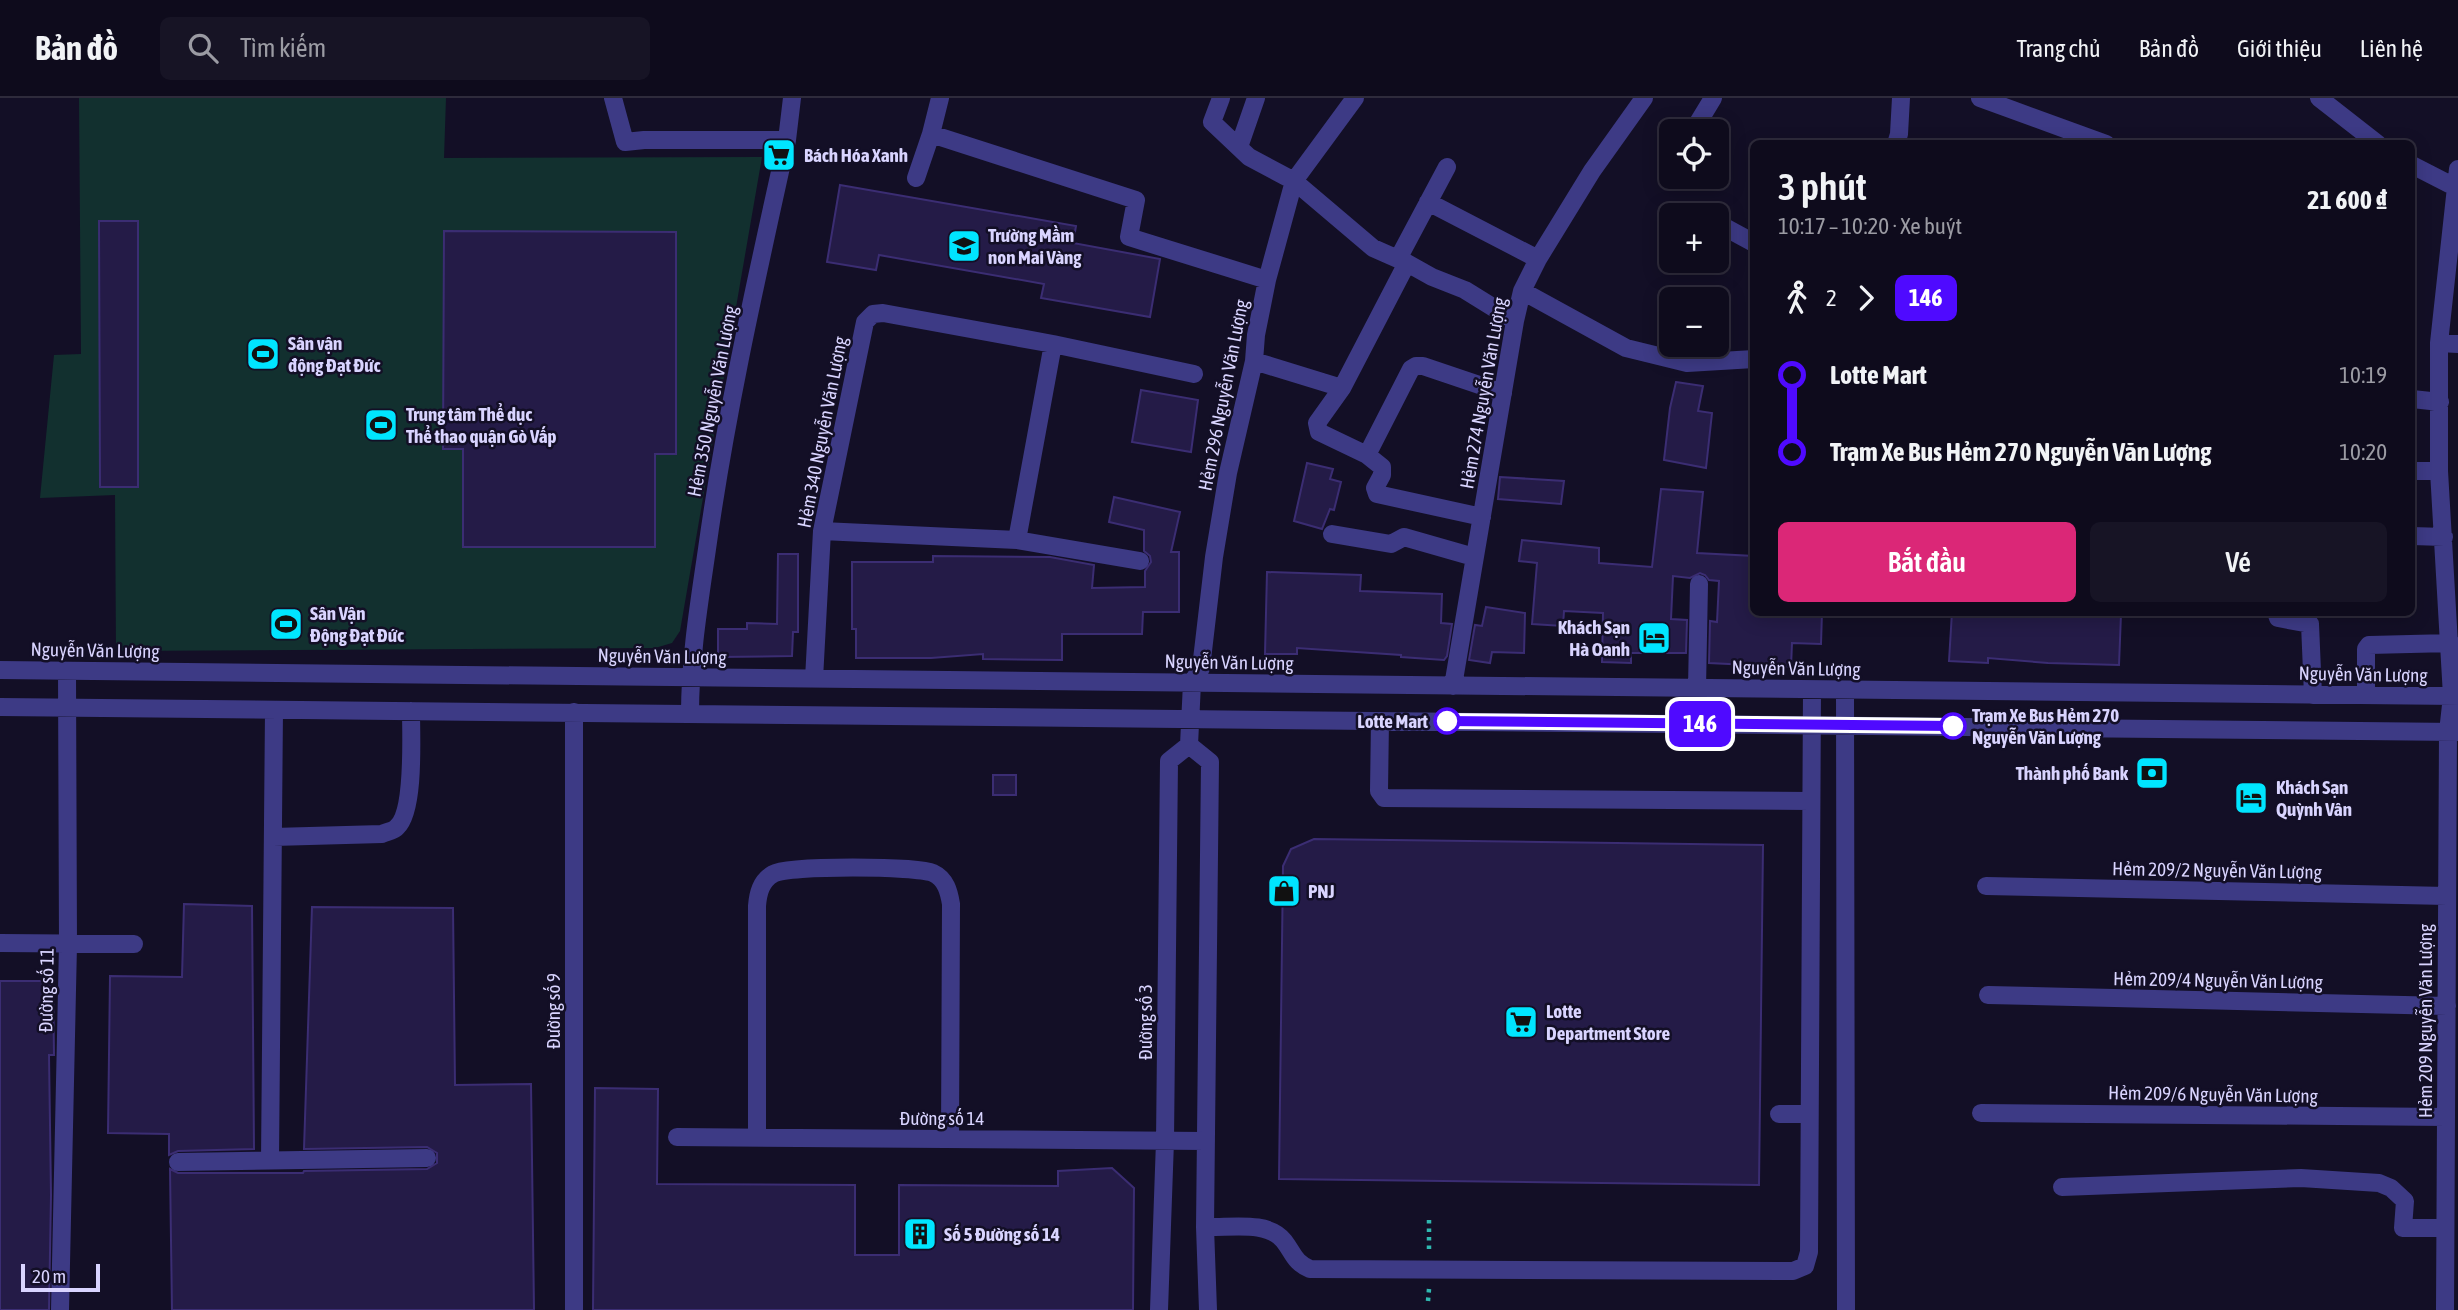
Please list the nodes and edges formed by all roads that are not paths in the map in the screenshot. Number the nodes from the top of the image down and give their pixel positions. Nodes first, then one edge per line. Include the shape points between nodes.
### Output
1 (612, 98) edge
2 (792, 98) edge
3 (940, 98) edge
4 (1221, 98) edge
5 (1256, 98) edge
6 (1355, 98) edge
7 (1644, 98) edge
8 (1713, 98) edge
9 (1901, 98) edge
10 (1980, 98) edge
11 (2319, 98) edge
12 (1700, 119) edge
13 (931, 134) junction
14 (787, 140) junction
15 (1896, 140) edge
16 (2095, 140) edge
17 (2373, 140) edge
18 (1239, 147) junction
19 (1447, 167) dead end
20 (2415, 167) edge
21 (2458, 169) edge
22 (916, 178) dead end
23 (1294, 181) junction
24 (2455, 187) junction
25 (1428, 202) junction
26 (1729, 229) edge
27 (1750, 241) edge
28 (2453, 257) edge
29 (1538, 259) junction
30 (1403, 261) junction
31 (1267, 280) junction
32 (1522, 291) junction
33 (1515, 321) junction
34 (2439, 343) junction
35 (2458, 344) edge
36 (1053, 345) junction
37 (1750, 359) edge
38 (1254, 361) junction
39 (1194, 374) dead end
40 (1342, 388) junction
41 (1503, 393) junction
42 (2415, 399) edge
43 (2440, 402) junction
44 (1367, 456) junction
45 (2415, 471) edge
46 (2439, 471) junction
47 (1482, 517) junction
48 (2448, 525) edge
49 (822, 531) junction
50 (1332, 534) dead end
51 (2415, 535) edge
52 (1017, 540) junction
53 (1474, 557) junction
54 (1140, 561) dead end
55 (1699, 584) dead end
56 (2277, 616) edge
57 (2451, 643) junction
58 (0, 670) edge
59 (67, 671) junction
60 (690, 677) junction
61 (814, 679) junction
62 (1192, 683) junction
63 (1453, 686) junction
64 (1697, 688) junction
65 (1812, 690) junction
66 (1845, 690) junction
67 (2313, 695) junction
68 (2366, 695) junction
69 (2455, 696) edge
70 (0, 707) edge
71 (66, 708) junction
72 (274, 710) junction
73 (411, 711) junction
74 (574, 712) junction
75 (690, 714) junction
76 (1190, 719) junction
77 (1380, 721) junction
78 (1812, 725) junction
79 (1845, 726) junction
80 (2453, 732) edge
81 (1189, 745) junction
82 (1811, 802) junction
83 (273, 837) junction
84 (1986, 886) dead end
85 (2447, 896) junction
86 (2453, 920) edge
87 (0, 943) edge
88 (134, 944) dead end
89 (68, 945) junction
90 (1988, 995) dead end
91 (2447, 1006) junction
92 (2452, 1038) edge
93 (1981, 1113) dead end
94 (1779, 1114) dead end
95 (1809, 1114) junction
96 (2446, 1117) junction
97 (677, 1137) dead end
98 (757, 1137) junction
99 (950, 1139) junction
100 (1165, 1141) junction
101 (1206, 1141) junction
102 (427, 1158) dead end
103 (270, 1160) junction
104 (178, 1161) dead end
105 (2062, 1187) dead end
106 (1206, 1227) junction
107 (2445, 1228) junction
108 (60, 1310) edge
109 (574, 1310) edge
110 (1159, 1310) edge
111 (1208, 1310) edge
112 (1846, 1310) edge
113 (2445, 1310) edge

1 - 14 street via 625,142
2 - 14 street, Hẻm 350 Nguyễn Văn Lượng
3 - 13 street
4 - 18 street via 1212,122
5 - 18 street
6 - 23 street
7 - 29 street, Hẻm 274 Nguyễn Văn Lượng
8 - 12 street
9 - 15 street
10 - 16 street
11 - 17 street
13 - 22 street
13 - 31 street via 1136,200 1129,237
14 - 60 street, Hẻm 350 Nguyễn Văn Lượng via 717,476
18 - 23 street
19 - 25 street
20 - 24 street
21 - 24 street, Hẻm 209 Nguyễn Văn Lượng
23 - 30 street via 1373,248
23 - 31 street, Hẻm 296 Nguyễn Văn Lượng
24 - 28 street, Hẻm 209 Nguyễn Văn Lượng
25 - 29 street
25 - 30 street
26 - 27 street
28 - 34 street, Hẻm 209 Nguyễn Văn Lượng
29 - 32 street, Hẻm 274 Nguyễn Văn Lượng
30 - 33 street via 1465,290
30 - 40 street
31 - 38 street, Hẻm 296 Nguyễn Văn Lượng
32 - 33 street, Hẻm 274 Nguyễn Văn Lượng
32 - 37 street via 1626,348 1687,363
33 - 41 street, Hẻm 274 Nguyễn Văn Lượng
34 - 35 street
34 - 43 street, Hẻm 209 Nguyễn Văn Lượng
36 - 39 street, Hẻm 340 Nguyễn Văn Lượng
36 - 49 street, Hẻm 340 Nguyễn Văn Lượng via 873,314 865,322
36 - 52 street
38 - 40 street
38 - 62 street, Hẻm 296 Nguyễn Văn Lượng via 1228,472 1201,668
40 - 44 street via 1317,424 1319,432
41 - 44 street via 1416,366
41 - 47 street, Hẻm 274 Nguyễn Văn Lượng
42 - 43 street
43 - 46 street, Hẻm 209 Nguyễn Văn Lượng
44 - 47 street via 1383,470 1377,494
45 - 46 street
46 - 48 street, Hẻm 209 Nguyễn Văn Lượng
47 - 53 street, Hẻm 274 Nguyễn Văn Lượng
48 - 51 street
48 - 57 street, Hẻm 209 Nguyễn Văn Lượng
49 - 52 street
49 - 61 street, Hẻm 340 Nguyễn Văn Lượng
50 - 53 street via 1391,544 1404,537
52 - 54 street
53 - 63 street, Hẻm 274 Nguyễn Văn Lượng
55 - 64 street
56 - 67 street via 2310,624
57 - 68 street via 2369,645
57 - 69 street, Hẻm 209 Nguyễn Văn Lượng
58 - 59 street, Nguyễn Văn Lượng
59 - 60 street, Nguyễn Văn Lượng
59 - 71 street, Đường số 11
60 - 61 street, Nguyễn Văn Lượng
60 - 75 street, Hẻm 350 Nguyễn Văn Lượng
61 - 62 street, Nguyễn Văn Lượng
62 - 63 street, Nguyễn Văn Lượng
62 - 76 street, Hẻm 296 Nguyễn Văn Lượng
63 - 64 street, Nguyễn Văn Lượng
64 - 65 street, Nguyễn Văn Lượng
65 - 66 street, Nguyễn Văn Lượng
65 - 78 street
66 - 67 street, Nguyễn Văn Lượng
66 - 79 street
67 - 68 street, Nguyễn Văn Lượng
68 - 69 street, Nguyễn Văn Lượng
69 - 80 street, Hẻm 209 Nguyễn Văn Lượng
70 - 71 street
71 - 72 street
71 - 89 street, Đường số 11
72 - 73 street
72 - 83 street
73 - 74 street
73 - 83 street via 411,779 404,816 397,827 382,834
74 - 75 street
74 - 109 street, Đường số 9
75 - 76 street
76 - 77 street
76 - 81 street
77 - 78 street
77 - 82 street via 1379,791 1384,797
78 - 79 street
78 - 82 street
79 - 80 street
79 - 112 street
80 - 85 street, Hẻm 209 Nguyễn Văn Lượng
81 - 100 street, Đường số 3 via 1169,761
81 - 101 street via 1210,762
82 - 95 street
83 - 103 street
84 - 85 street, Hẻm 209/2 Nguyễn Văn Lượng
85 - 86 street, Hẻm 209 Nguyễn Văn Lượng
86 - 91 street, Hẻm 209 Nguyễn Văn Lượng
87 - 89 street
88 - 89 street
89 - 108 street, Đường số 11
90 - 91 street, Hẻm 209/4 Nguyễn Văn Lượng
91 - 92 street, Hẻm 209 Nguyễn Văn Lượng
92 - 96 street, Hẻm 209 Nguyễn Văn Lượng
93 - 96 street, Hẻm 209/6 Nguyễn Văn Lượng
94 - 95 street
95 - 106 street via 1810,1252 1805,1266 1793,1271 1310,1269 1299,1264 1283,1239 1270,1229
96 - 107 street, Hẻm 209 Nguyễn Văn Lượng
97 - 98 street, Đường số 14
98 - 99 street, Đường số 14
98 - 99 street via 759,889 768,876 785,869 841,869 923,870 941,877 947,885 951,904
99 - 100 street, Đường số 14
100 - 101 street, Đường số 14
100 - 110 street, Đường số 3
101 - 106 street
102 - 103 street
103 - 104 street
105 - 107 street via 2301,1178 2379,1183 2405,1201 2403,1228
106 - 111 street
107 - 113 street, Hẻm 209 Nguyễn Văn Lượng

